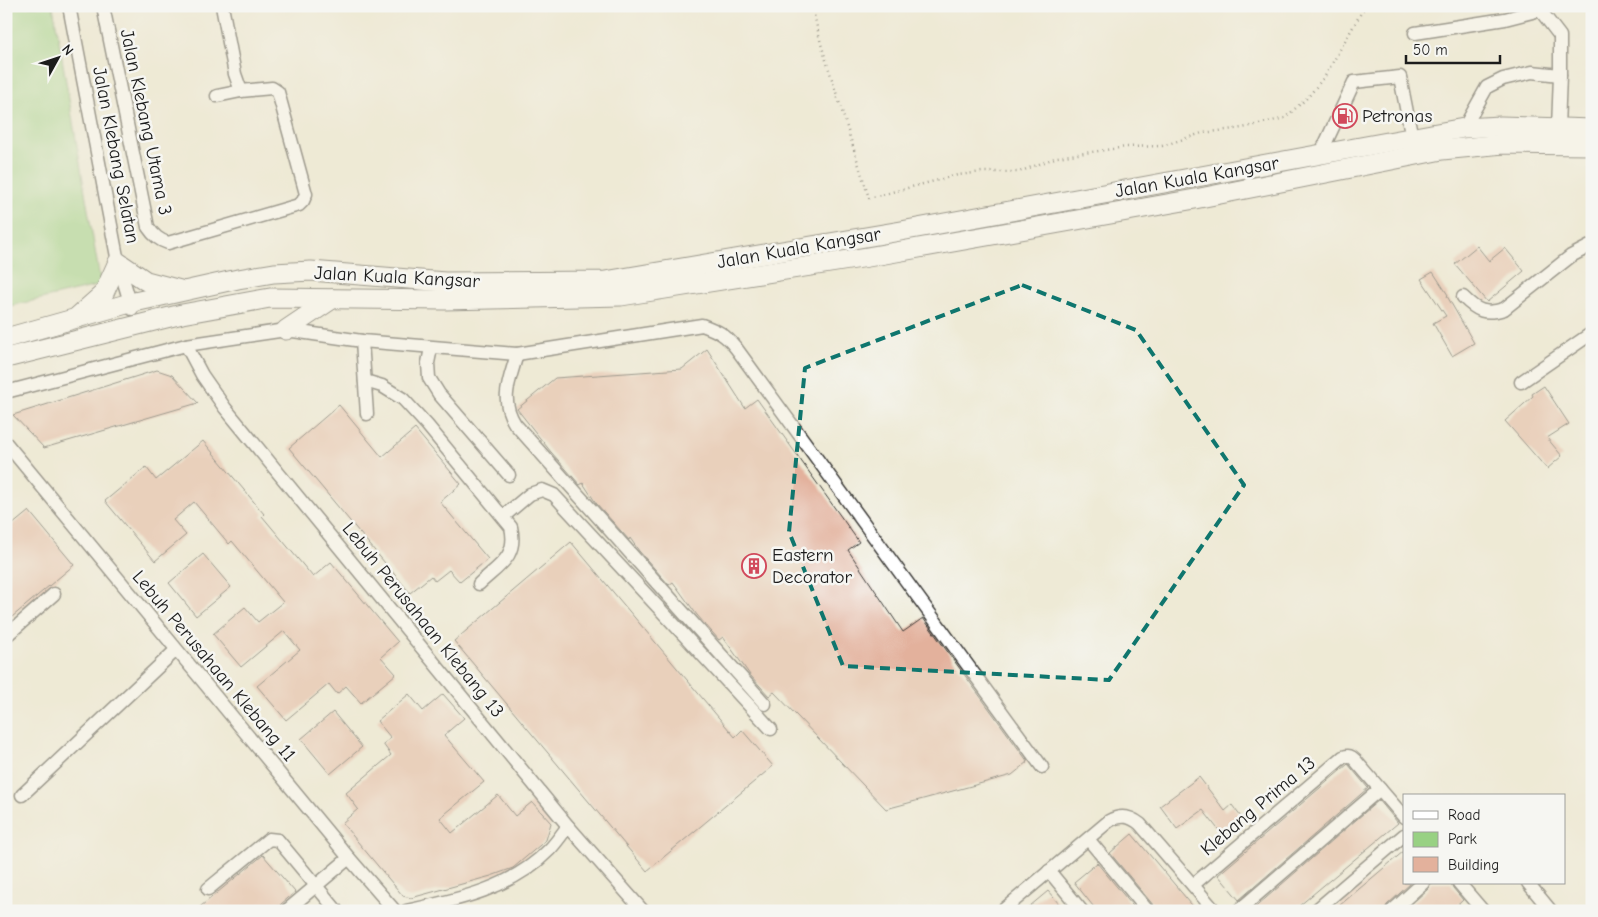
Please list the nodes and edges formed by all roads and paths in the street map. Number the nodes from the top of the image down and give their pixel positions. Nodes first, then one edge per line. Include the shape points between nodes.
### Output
1 (69, 6) edge
2 (103, 6) edge
3 (222, 6) edge
4 (812, 6) edge
5 (1365, 6) edge
6 (1538, 8) edge
7 (1415, 33) dead end
8 (1560, 75) junction
9 (241, 91) junction
10 (217, 96) dead end
11 (1464, 128) junction
12 (1558, 128) junction
13 (1592, 129) edge
14 (1412, 138) junction
15 (1592, 145) edge
16 (1320, 155) junction
17 (1592, 246) edge
18 (118, 262) junction
19 (184, 291) junction
20 (1464, 297) dead end
21 (332, 299) junction
22 (131, 306) junction
23 (196, 312) junction
24 (73, 319) junction
25 (286, 330) junction
26 (1592, 333) edge
27 (6, 338) edge
28 (362, 341) junction
29 (186, 345) junction
30 (431, 348) junction
31 (517, 354) junction
32 (6, 356) edge
33 (365, 381) junction
34 (1521, 382) dead end
35 (6, 392) edge
36 (367, 414) dead end
37 (6, 443) edge
38 (509, 476) dead end
39 (504, 516) junction
40 (479, 584) dead end
41 (54, 594) dead end
42 (6, 636) edge
43 (176, 650) junction
44 (765, 704) dead end
45 (770, 729) dead end
46 (1042, 767) dead end
47 (1380, 789) junction
48 (22, 794) dead end
49 (1403, 816) edge
50 (568, 826) junction
51 (1403, 836) edge
52 (1088, 839) junction
53 (349, 858) junction
54 (1049, 871) junction
55 (1423, 884) edge
56 (1461, 884) edge
57 (1529, 884) edge
58 (1192, 885) junction
59 (316, 886) junction
60 (208, 889) dead end
61 (1008, 909) edge
62 (1477, 909) edge
63 (286, 911) edge
64 (337, 911) edge
65 (395, 911) edge
66 (406, 911) edge
67 (643, 911) edge
68 (1082, 911) edge
69 (1148, 911) edge
70 (1215, 911) edge
71 (1238, 911) edge
72 (1315, 911) edge
73 (1392, 911) edge
74 (1551, 911) edge

1 - 18 street, Jalan Klebang Selatan
2 - 9 street, Jalan Klebang Utama 3 via 148,227 160,241 168,243 299,205 305,198 277,90
3 - 9 street
4 - 5 path via 869,198 958,175 1019,172 1057,157 1126,147 1162,146 1202,133 1285,118 1325,76
6 - 7 street via 1504,19
6 - 8 street via 1560,36
8 - 11 street via 1532,72 1503,79 1487,87
8 - 12 street
9 - 10 street
11 - 12 highway, Jalan Kuala Kangsar
11 - 14 highway, Jalan Kuala Kangsar
12 - 13 highway, Jalan Kuala Kangsar
14 - 16 highway, Jalan Kuala Kangsar
14 - 16 street via 1400,77 1354,82
15 - 21 highway, Jalan Kuala Kangsar via 1503,144 1442,150 1186,201 621,296
16 - 19 highway, Jalan Kuala Kangsar via 605,281 445,282 312,271 265,274
17 - 20 street via 1571,256 1504,309 1492,312 1474,308
18 - 19 highway via 146,281
18 - 22 street, Jalan Klebang Selatan
18 - 24 highway via 104,292
19 - 22 highway, Jalan Kuala Kangsar
21 - 23 highway, Jalan Kuala Kangsar via 270,298
21 - 25 highway
22 - 23 highway via 146,312
22 - 24 highway, Jalan Kuala Kangsar
22 - 32 highway via 122,316 92,329 10,351
23 - 32 highway, Jalan Kuala Kangsar
24 - 27 highway, Jalan Kuala Kangsar
25 - 28 street
25 - 29 street
26 - 34 street
28 - 30 street
28 - 33 street
29 - 35 street
29 - 50 street, Lebuh Perusahaan Klebang 13 via 225,408
30 - 31 street
30 - 38 street via 429,378
31 - 44 street via 506,395 508,412 515,424
31 - 46 street via 702,325 718,330 736,348
33 - 36 street
33 - 39 street via 382,386 403,400
37 - 43 street, Lebuh Perusahaan Klebang 11
39 - 40 street via 514,540 509,556
39 - 45 street via 530,494 542,490 554,494
41 - 42 street
43 - 48 street
43 - 53 street, Lebuh Perusahaan Klebang 11
47 - 49 street
47 - 58 street, Klebang Prima 13 via 1352,756 1343,757
47 - 71 street
50 - 66 street via 549,850 527,869 502,883 460,899
50 - 67 street, Lebuh Perusahaan Klebang 13
51 - 72 street
52 - 54 street
52 - 58 street via 1109,821 1122,816 1135,820
52 - 69 street
53 - 59 street
53 - 65 street, Lebuh Perusahaan Klebang 11
54 - 61 street
54 - 68 street
55 - 73 street
56 - 62 street
57 - 74 street
58 - 70 street
59 - 60 street via 273,838
59 - 63 street
59 - 64 street

